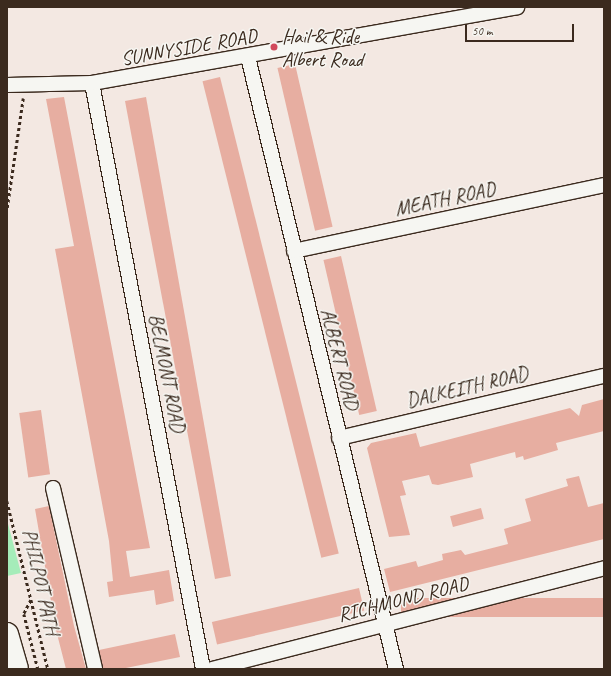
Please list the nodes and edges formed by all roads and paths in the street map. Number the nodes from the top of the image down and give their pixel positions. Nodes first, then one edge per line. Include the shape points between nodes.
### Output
1 (518, 7) edge
2 (248, 57) junction
3 (92, 84) junction
4 (7, 86) edge
5 (23, 98) dead end
6 (604, 185) edge
7 (7, 208) edge
8 (294, 251) junction
9 (604, 376) edge
10 (339, 438) junction
11 (53, 488) dead end
12 (7, 501) edge
13 (604, 568) edge
14 (31, 599) junction
15 (385, 623) junction
16 (7, 634) edge
17 (17, 669) edge
18 (38, 669) edge
19 (48, 669) edge
20 (95, 669) edge
21 (203, 669) edge
22 (212, 669) edge
23 (396, 669) edge

1 - 2 street, SUNNYSIDE ROAD
2 - 3 street, SUNNYSIDE ROAD
2 - 8 street, ALBERT ROAD
3 - 4 street, SUNNYSIDE ROAD
3 - 21 street, BELMONT ROAD
5 - 7 path
6 - 8 street, MEATH ROAD
8 - 10 street, ALBERT ROAD
9 - 10 street, DALKEITH ROAD
10 - 15 street, ALBERT ROAD
11 - 20 street
12 - 14 path, PHILPOT PATH
13 - 15 street, RICHMOND ROAD
14 - 18 path via 24,614
14 - 19 path, PHILPOT PATH
15 - 22 street, RICHMOND ROAD
15 - 23 street, ALBERT ROAD
16 - 17 main road

